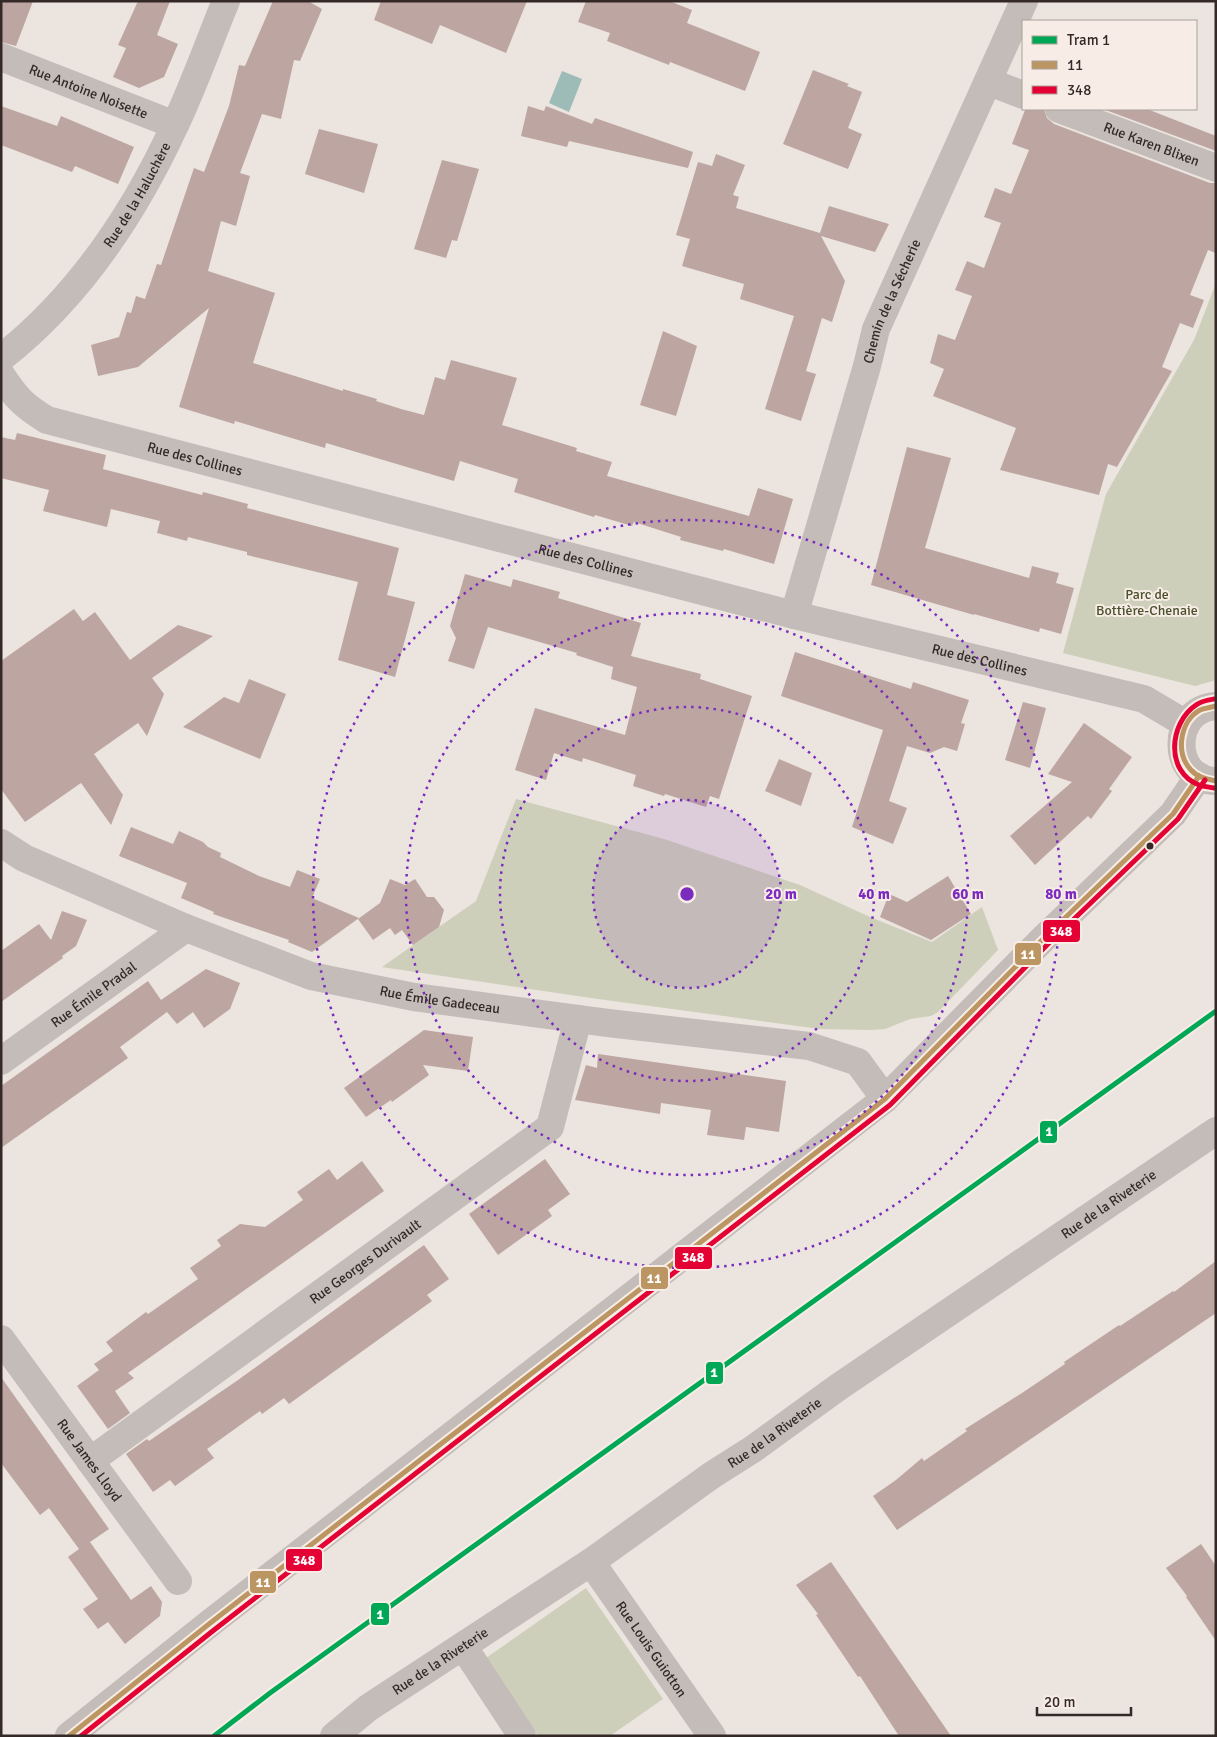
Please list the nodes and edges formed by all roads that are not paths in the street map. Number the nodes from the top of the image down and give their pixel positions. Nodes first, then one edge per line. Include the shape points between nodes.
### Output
1 (226, 1) edge
2 (1024, 1) edge
3 (1, 57) edge
4 (989, 82) junction
5 (1022, 95) edge
6 (1062, 110) edge
7 (175, 125) junction
8 (1216, 168) edge
9 (1, 358) edge
10 (1, 375) edge
11 (794, 615) junction
12 (1216, 706) edge
13 (1186, 724) junction
14 (1207, 778) edge
15 (1, 843) edge
16 (186, 928) junction
17 (578, 1019) junction
18 (1, 1061) edge
19 (885, 1099) junction
20 (1216, 1131) edge
21 (1, 1339) edge
22 (90, 1461) junction
23 (591, 1562) junction
24 (178, 1581) dead end
25 (463, 1646) junction
26 (69, 1736) edge
27 (334, 1736) edge
28 (522, 1736) edge
29 (712, 1736) edge

1 - 7 street, Rue de la Haluchère
2 - 4 street, Chemin de la Sécherie
3 - 7 street, Rue Antoine Noisette
4 - 5 street
4 - 11 street, Chemin de la Sécherie via 876,329
6 - 8 street, Rue Karen Blixen
7 - 9 street, Rue de la Haluchère via 140,194 91,267 55,310
10 - 11 street, Rue des Collines via 20,401 48,420
11 - 13 street, Rue des Collines via 1144,699
12 - 13 street via 1202,709
13 - 14 street via 1180,743 1181,753 1191,770
14 - 19 street
15 - 16 street, Rue Émile Gadeceau via 24,858
16 - 17 street, Rue Émile Gadeceau via 311,976 347,985
16 - 18 street, Rue Émile Pradal
17 - 19 street, Rue Émile Gadeceau via 809,1046 858,1062
17 - 22 street, Rue Georges Durivault via 550,1127
19 - 26 street
20 - 23 street, Rue de la Riveterie via 837,1388
21 - 22 street, Rue James Lloyd
22 - 24 street, Rue James Lloyd
23 - 25 street, Rue de la Riveterie
23 - 29 street, Rue Louis Guiotton
25 - 27 street, Rue de la Riveterie via 368,1708
25 - 28 street

